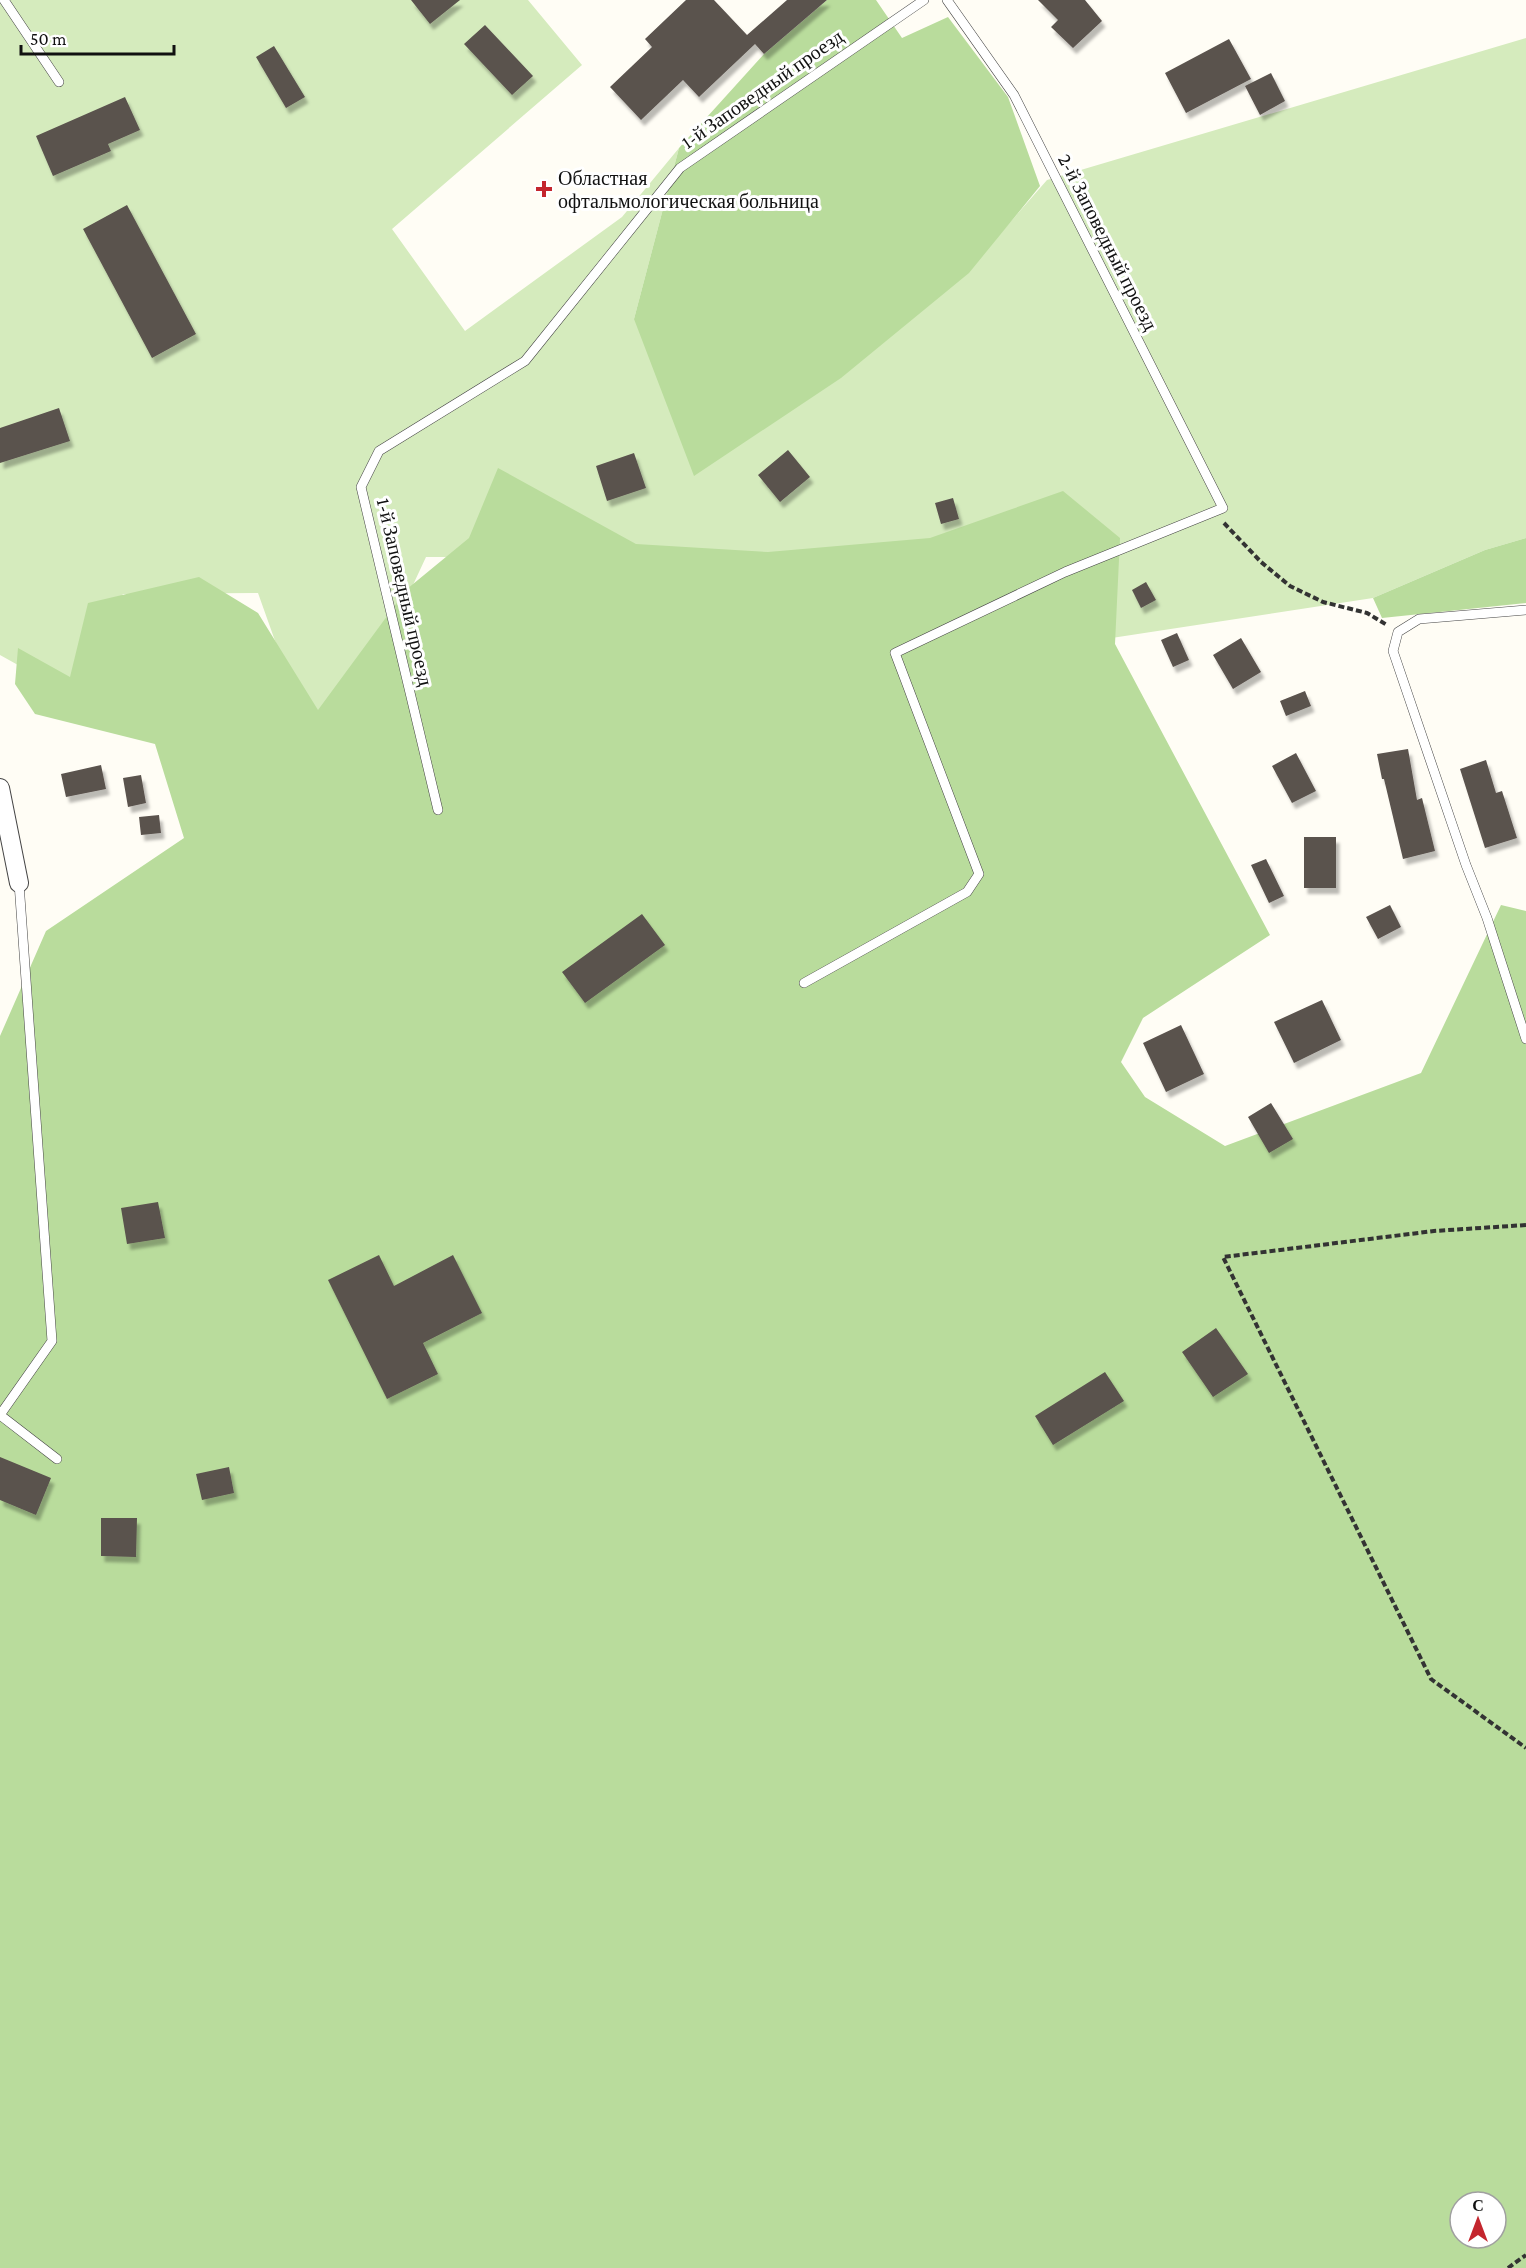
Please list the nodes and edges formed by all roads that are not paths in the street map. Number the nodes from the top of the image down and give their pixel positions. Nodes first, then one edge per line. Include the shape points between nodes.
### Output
1 (4, 0) edge
2 (924, 0) edge
3 (947, 0) edge
4 (59, 82) dead end
5 (1526, 610) edge
6 (0, 788) edge
7 (438, 810) dead end
8 (19, 883) joint
9 (804, 983) dead end
10 (1526, 1039) edge
11 (0, 1415) edge
12 (57, 1459) dead end

1 - 4 lane
2 - 7 lane, 1-й Заповедный проезд via 680,168 525,361 379,451 361,487
3 - 9 lane, 2-й Заповедный проезд via 1014,95 1223,508 1065,572 895,653 979,874 968,892
5 - 10 lane via 1419,619 1398,632 1393,651
6 - 8 street
8 - 11 lane via 52,1341
11 - 12 lane

